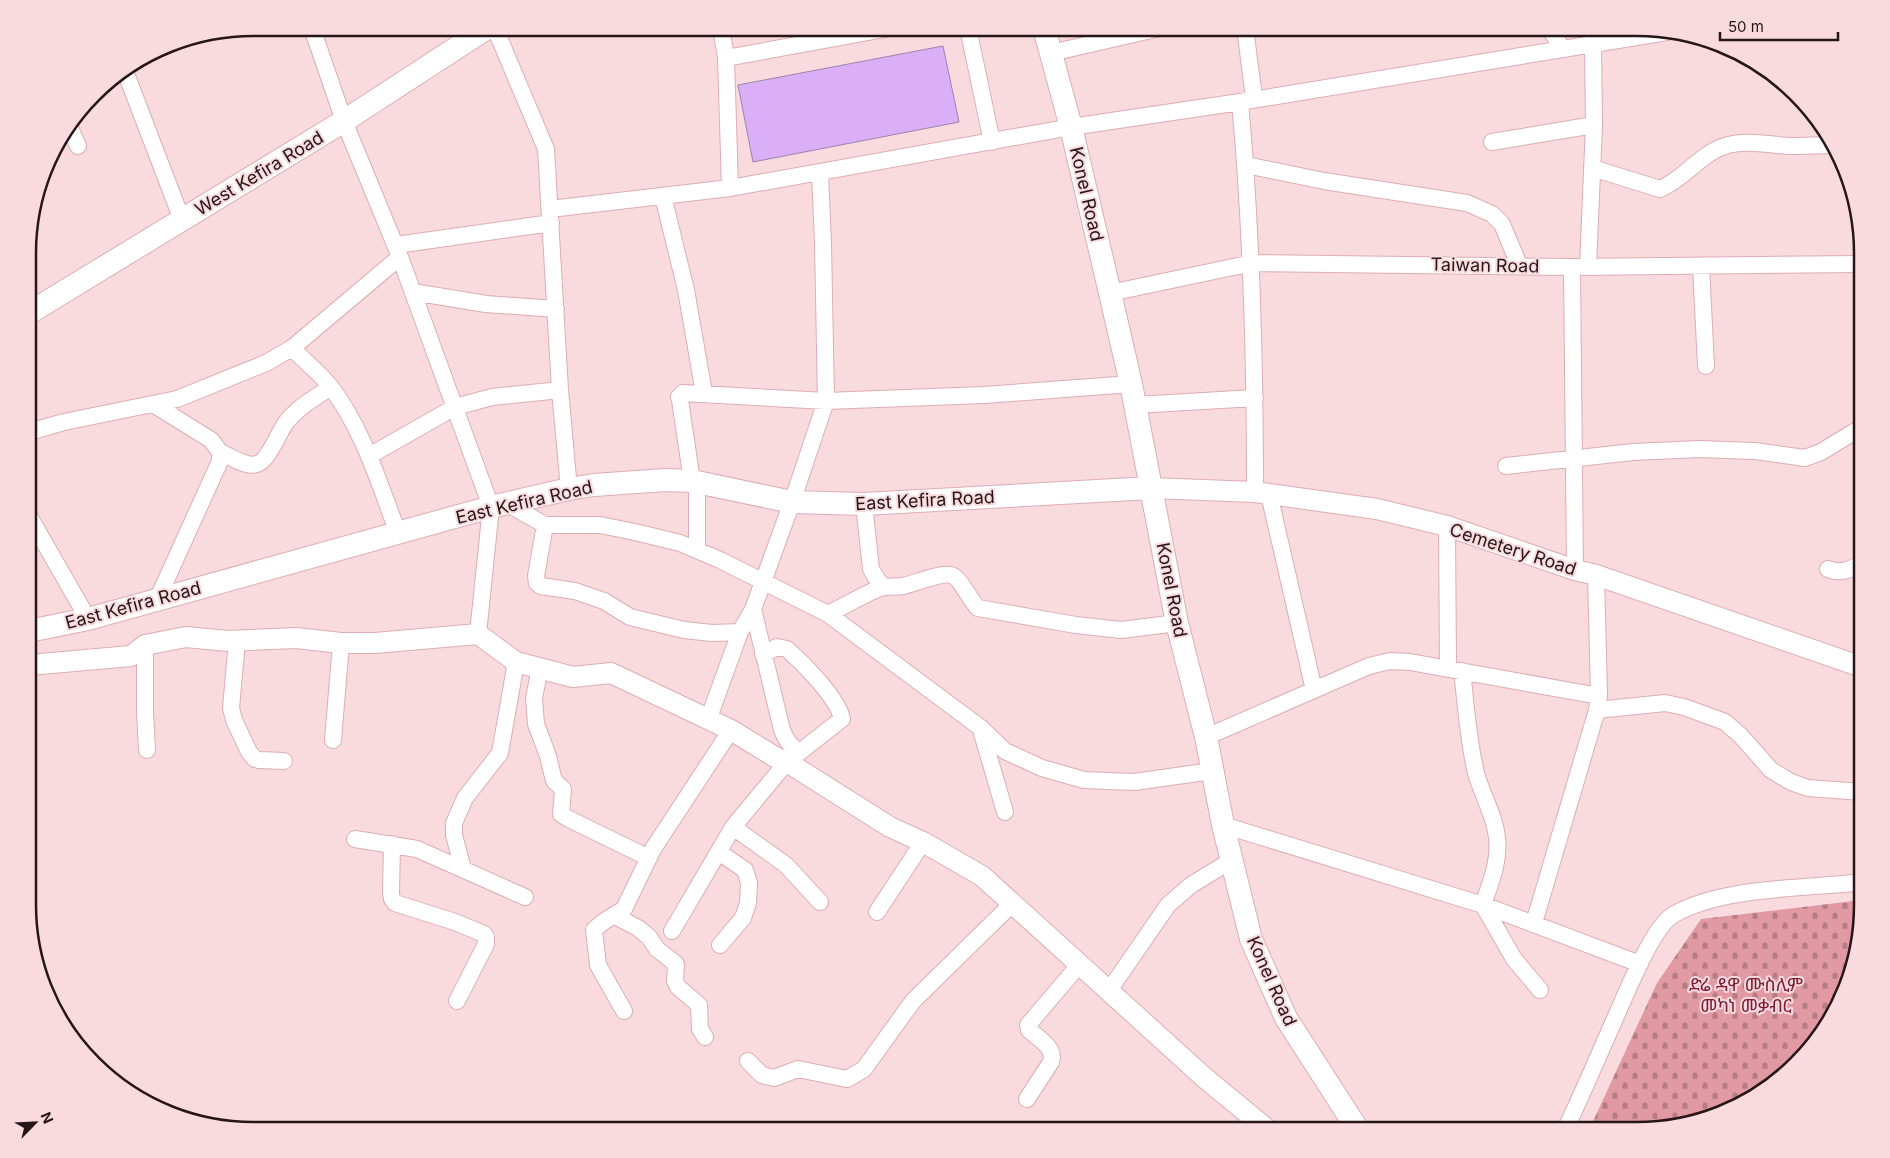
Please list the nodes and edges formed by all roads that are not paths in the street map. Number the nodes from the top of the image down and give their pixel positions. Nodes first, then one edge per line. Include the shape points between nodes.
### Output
1 (315, 36) edge
2 (475, 36) edge
3 (498, 36) edge
4 (722, 36) edge
5 (837, 36) edge
6 (970, 36) edge
7 (1046, 36) edge
8 (1125, 36) edge
9 (1245, 36) edge
10 (1554, 36) edge
11 (1639, 36) edge
12 (1593, 43) junction
13 (1562, 48) junction
14 (1051, 53) junction
15 (726, 58) junction
16 (127, 77) edge
17 (1247, 100) junction
18 (344, 121) junction
19 (1594, 125) junction
20 (1071, 127) junction
21 (73, 134) edge
22 (992, 142) junction
23 (1492, 142) dead end
24 (1825, 145) edge
25 (78, 146) dead end
26 (1246, 165) junction
27 (1592, 168) junction
28 (820, 173) junction
29 (730, 188) junction
30 (663, 196) junction
31 (551, 216) junction
32 (182, 220) junction
33 (398, 251) junction
34 (1252, 263) junction
35 (1854, 264) edge
36 (1519, 265) junction
37 (1702, 266) junction
38 (1580, 267) junction
39 (413, 292) junction
40 (1110, 293) junction
41 (36, 309) edge
42 (556, 309) junction
43 (292, 348) junction
44 (1706, 366) dead end
45 (331, 387) junction
46 (560, 390) junction
47 (704, 393) junction
48 (1133, 395) junction
49 (1255, 398) junction
50 (826, 401) junction
51 (153, 404) junction
52 (455, 407) junction
53 (36, 430) edge
54 (1854, 433) edge
55 (220, 452) junction
56 (369, 456) junction
57 (1574, 460) junction
58 (1506, 466) dead end
59 (695, 482) junction
60 (1151, 488) junction
61 (569, 489) junction
62 (1262, 493) junction
63 (792, 502) junction
64 (864, 504) junction
65 (500, 505) junction
66 (545, 525) junction
67 (1447, 526) junction
68 (36, 528) edge
69 (398, 533) junction
70 (697, 549) junction
71 (1854, 567) edge
72 (1828, 568) dead end
73 (1575, 570) junction
74 (1596, 575) junction
75 (763, 582) junction
76 (884, 587) junction
77 (157, 600) junction
78 (753, 609) junction
79 (828, 614) junction
80 (88, 618) junction
81 (1177, 623) junction
82 (36, 630) edge
83 (740, 632) junction
84 (478, 634) junction
85 (237, 640) junction
86 (341, 644) junction
87 (145, 645) junction
88 (763, 654) junction
89 (516, 662) junction
90 (36, 664) edge
91 (1854, 664) edge
92 (540, 668) junction
93 (1455, 670) junction
94 (1314, 690) junction
95 (1598, 703) junction
96 (708, 720) junction
97 (980, 728) junction
98 (731, 730) junction
99 (1206, 737) junction
100 (333, 740) dead end
101 (147, 750) dead end
102 (793, 757) junction
103 (284, 761) dead end
104 (1212, 771) junction
105 (1854, 791) edge
106 (1005, 812) dead end
107 (1223, 826) junction
108 (733, 827) junction
109 (355, 840) dead end
110 (922, 842) junction
111 (392, 844) junction
112 (718, 852) junction
113 (649, 858) junction
114 (1232, 860) junction
115 (463, 869) junction
116 (1854, 883) edge
117 (525, 897) dead end
118 (820, 902) dead end
119 (1013, 903) junction
120 (1483, 905) junction
121 (877, 912) dead end
122 (615, 916) junction
123 (1534, 923) junction
124 (672, 931) dead end
125 (720, 945) dead end
126 (1640, 964) junction
127 (1080, 965) junction
128 (1540, 990) dead end
129 (1108, 992) junction
130 (457, 1001) dead end
131 (624, 1011) dead end
132 (704, 1037) dead end
133 (748, 1061) dead end
134 (1027, 1099) dead end
135 (1258, 1122) edge
136 (1353, 1122) edge
137 (1569, 1122) edge

1 - 18 street
2 - 18 main road, West Kefira Road
3 - 31 street via 546,149
4 - 15 street
5 - 15 street
6 - 22 street
7 - 14 main road, Konel Road
8 - 14 street
9 - 17 street
10 - 13 street
11 - 12 street
12 - 13 street
12 - 19 street
13 - 17 street
14 - 20 main road, Konel Road
15 - 29 street
16 - 32 street
17 - 20 street
17 - 26 street
18 - 32 main road, West Kefira Road
18 - 33 street
19 - 23 street
19 - 27 street
20 - 22 street
20 - 40 main road, Konel Road
21 - 25 street
22 - 28 street
24 - 27 street via 1725,146 1660,188
26 - 34 street
26 - 36 street via 1324,181 1467,203 1492,214 1502,224
27 - 38 street
28 - 29 street
28 - 50 street
29 - 30 street
30 - 31 street
30 - 47 street via 686,290
31 - 33 street
31 - 42 street
32 - 41 main road, West Kefira Road
33 - 39 street
33 - 43 street
34 - 36 street, Taiwan Road
34 - 40 street, Taiwan Road
34 - 49 street
35 - 37 street, Taiwan Road
36 - 38 street, Taiwan Road
37 - 38 street, Taiwan Road
37 - 44 street
38 - 57 street
39 - 42 street via 486,304
39 - 52 street
40 - 48 main road, Konel Road
42 - 46 street
43 - 45 street
43 - 51 street via 266,364 230,379 177,399
45 - 55 street via 286,422 263,461 248,464
45 - 56 street via 347,410
46 - 52 street via 492,397
46 - 61 street
47 - 50 street
47 - 59 street via 688,392 680,397
48 - 49 street
48 - 50 street via 984,395
48 - 60 main road, Konel Road
49 - 62 street
50 - 63 street
51 - 53 street
51 - 55 street via 211,440
52 - 56 street
52 - 65 street
54 - 57 street via 1805,458 1755,451 1699,449 1633,452
55 - 77 street via 220,461
56 - 69 street
57 - 58 street
57 - 73 street
59 - 61 main road, East Kefira Road via 665,480
59 - 63 main road, East Kefira Road
59 - 70 street
60 - 62 street, Cemetery Road
60 - 64 main road, East Kefira Road
60 - 81 main road, Konel Road
61 - 65 main road, East Kefira Road
62 - 67 street, Cemetery Road via 1377,509
62 - 94 street
63 - 64 main road, East Kefira Road
63 - 75 street
64 - 76 street via 871,569
65 - 66 street
65 - 69 main road, East Kefira Road
65 - 84 street
66 - 70 street via 600,525
66 - 83 street via 536,576 541,586 575,591 604,601 630,617 684,630
67 - 73 street, Cemetery Road
67 - 93 street
68 - 80 street
69 - 77 main road, East Kefira Road
70 - 75 street
71 - 72 street via 1838,572
73 - 74 street, Cemetery Road
74 - 91 street, Cemetery Road
74 - 95 street
75 - 78 street
75 - 79 street
76 - 79 street
76 - 81 street via 950,574 978,608 1121,630
77 - 80 main road, East Kefira Road
78 - 83 street
78 - 88 street
79 - 97 street
80 - 82 main road, East Kefira Road
81 - 99 main road, Konel Road
83 - 96 street
84 - 86 street
84 - 89 street
85 - 86 street via 296,638
85 - 87 street via 186,637
85 - 103 street via 231,708 234,720 255,758
86 - 100 street
87 - 90 street via 131,656
87 - 101 street
88 - 102 street via 782,730 793,748
88 - 102 street via 777,647 787,649 829,693 841,715 840,722
89 - 92 street
89 - 115 street via 500,753 465,798 454,823
92 - 96 street via 573,677 611,673
92 - 113 street via 534,698 536,724 554,781 563,789 561,814
93 - 94 street via 1390,661 1368,666
93 - 95 street
93 - 120 street via 1476,775 1497,840 1495,867
94 - 99 street
95 - 105 street via 1684,706 1725,722 1771,770 1792,782 1808,788
95 - 123 street
96 - 98 street
97 - 104 street via 1005,751 1042,768 1084,780 1134,782
97 - 106 street
98 - 102 street via 775,757
98 - 113 street
99 - 104 main road, Konel Road
102 - 108 street
102 - 110 street via 890,827
104 - 107 main road, Konel Road
107 - 114 main road, Konel Road
107 - 120 street
108 - 112 street
108 - 118 street via 786,865
109 - 111 street
110 - 119 street via 982,876
110 - 121 street
111 - 115 street via 417,849
111 - 130 street via 390,893 395,903 455,922 486,937 486,944
112 - 124 street
112 - 125 street via 745,870 749,883 743,918
113 - 122 street via 624,909
114 - 129 street via 1191,885 1168,905
114 - 136 main road, Konel Road via 1251,939 1286,1018
115 - 117 street
116 - 126 street via 1770,889 1713,899 1678,912 1662,924
119 - 127 street
119 - 133 street via 913,1001 864,1069 855,1076 840,1078 798,1069 774,1078 767,1077
120 - 123 street
120 - 128 street via 1514,959
122 - 131 street via 594,930 594,938 602,975
122 - 132 street via 638,928 657,950 676,964 675,981 699,1005 700,1029
123 - 126 street
126 - 137 street
127 - 129 street
127 - 134 street via 1028,1025 1053,1056
129 - 135 street

